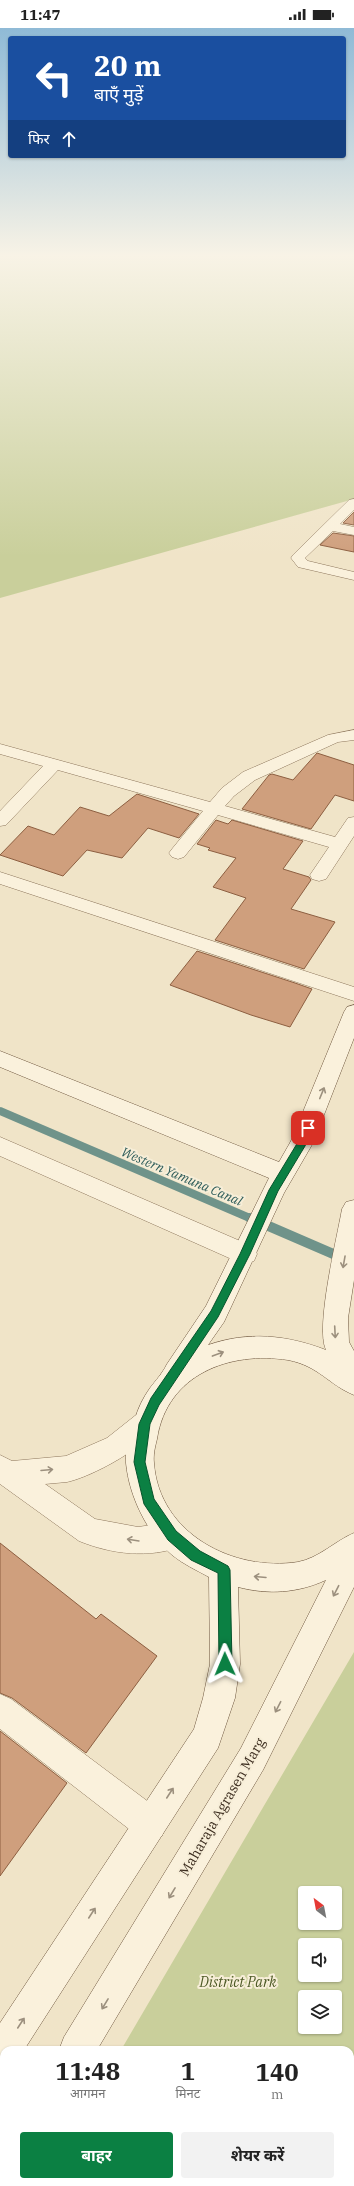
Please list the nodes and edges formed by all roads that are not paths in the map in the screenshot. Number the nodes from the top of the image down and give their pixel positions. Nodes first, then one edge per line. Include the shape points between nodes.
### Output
1 (354, 503) edge
2 (329, 526) junction
3 (354, 531) edge
4 (354, 576) edge
5 (354, 735) edge
6 (0, 749) edge
7 (55, 764) junction
8 (216, 809) junction
9 (0, 820) edge
10 (354, 822) edge
11 (340, 844) junction
12 (178, 853) dead end
13 (319, 875) dead end
14 (0, 878) edge
15 (354, 994) edge
16 (354, 1012) edge
17 (0, 1059) edge
18 (0, 1146) edge
19 (279, 1182) junction
20 (352, 1220) edge
21 (245, 1254) junction
22 (354, 1374) edge
23 (169, 1383) junction
24 (354, 1384) edge
25 (145, 1424) junction
26 (4, 1471) edge
27 (172, 1536) junction
28 (354, 1546) edge
29 (354, 1556) edge
30 (224, 1570) junction
31 (0, 1710) edge
32 (150, 1824) junction
33 (6, 2046) edge
34 (79, 2046) edge

1 - 2 street
2 - 3 street
2 - 4 street via 298,560 303,564
5 - 8 street via 334,738 249,776 228,792
6 - 7 street
7 - 8 street
7 - 9 street
8 - 11 street
8 - 12 street
10 - 11 street
11 - 13 street
14 - 15 street
19 -> 16 street via 302,1143
17 - 19 street
18 - 21 street
19 - 21 street
20 -> 22 street via 334,1318 336,1344
21 - 23 street via 215,1314
23 -> 24 street via 198,1361 232,1348 269,1346 306,1353 340,1370
23 - 25 street via 155,1402
26 -> 25 street via 67,1469 117,1447
25 - 27 street via 140,1462 148,1501
27 -> 26 street via 138,1541 89,1531
27 - 30 street via 195,1556
28 -> 30 street via 334,1562 299,1576 261,1578
29 -> 34 street, Maharaja Agrasen Marg via 252,1759
32 -> 30 street via 207,1736 219,1698 225,1664
31 - 32 street
33 -> 32 street

